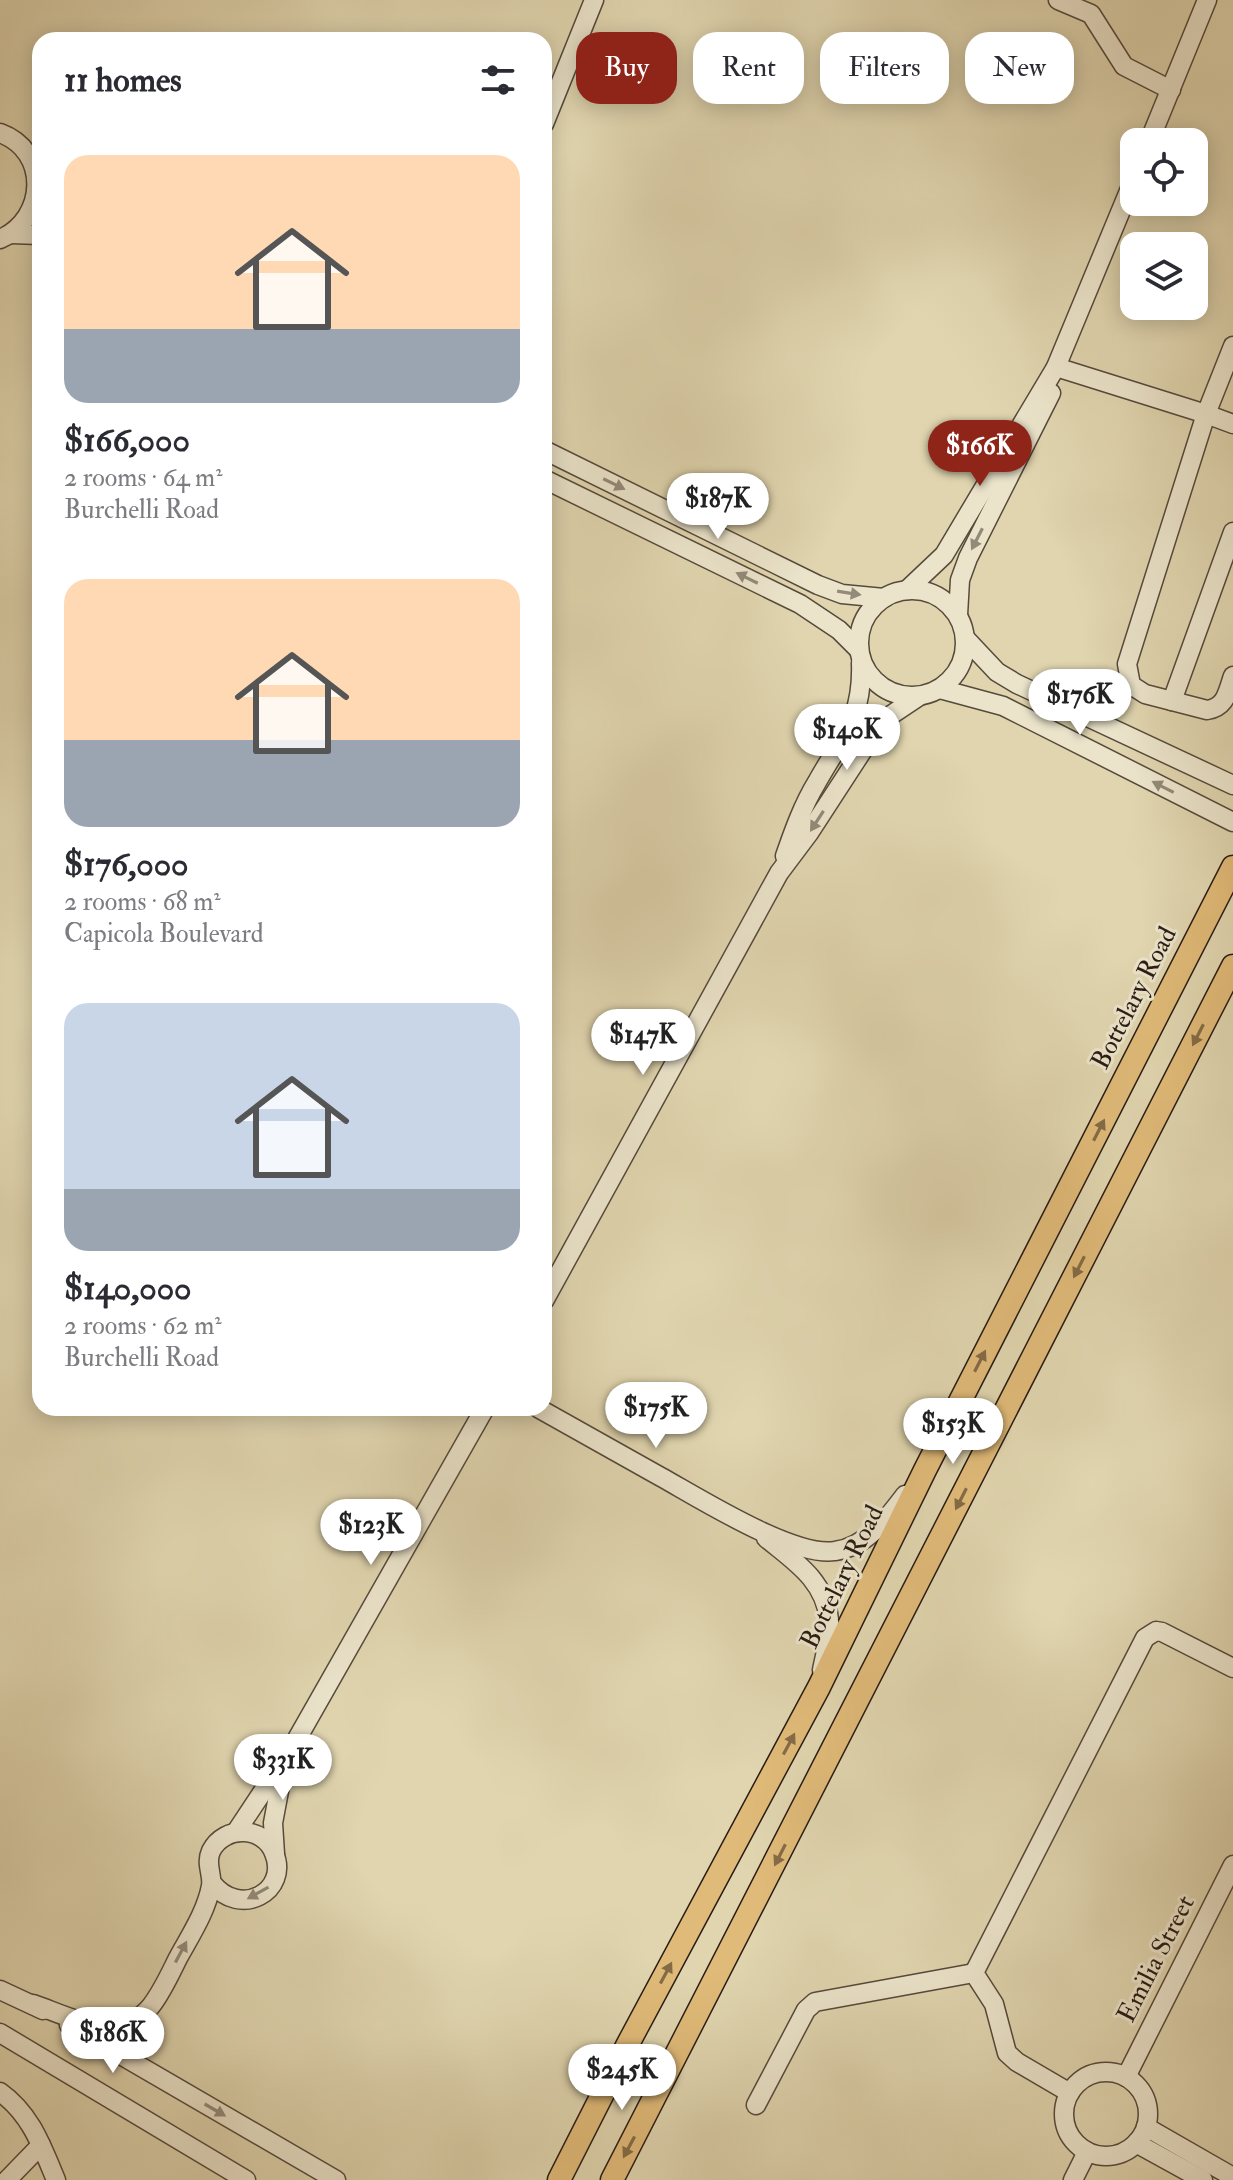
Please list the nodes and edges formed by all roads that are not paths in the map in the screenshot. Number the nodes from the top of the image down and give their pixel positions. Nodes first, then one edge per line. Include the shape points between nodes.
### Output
1 (594, 0) edge
2 (1058, 0) edge
3 (1207, 0) edge
4 (1094, 7) edge
5 (1171, 90) junction
6 (552, 104) edge
7 (1155, 128) edge
8 (0, 133) edge
9 (32, 163) edge
10 (32, 209) edge
11 (1120, 213) edge
12 (32, 235) edge
13 (5, 236) edge
14 (1233, 346) edge
15 (1056, 367) junction
16 (1206, 414) junction
17 (1233, 424) edge
18 (552, 454) edge
19 (552, 483) edge
20 (1233, 532) edge
21 (907, 590) junction
22 (884, 598) junction
23 (958, 615) junction
24 (965, 638) junction
25 (860, 655) junction
26 (1233, 676) edge
27 (940, 689) junction
28 (918, 697) junction
29 (1172, 701) junction
30 (1233, 785) edge
31 (1233, 822) edge
32 (1233, 867) edge
33 (779, 873) junction
34 (1233, 966) edge
35 (552, 1286) edge
36 (480, 1416) edge
37 (552, 1416) edge
38 (925, 1470) junction
39 (754, 1529) junction
40 (1233, 1668) edge
41 (819, 1687) junction
42 (293, 1746) junction
43 (236, 1832) junction
44 (275, 1854) junction
45 (1233, 1865) edge
46 (212, 1883) junction
47 (974, 1973) junction
48 (0, 1990) edge
49 (33, 2004) junction
50 (0, 2033) edge
51 (1126, 2077) junction
52 (0, 2092) edge
53 (1070, 2093) junction
54 (756, 2105) dead end
55 (1141, 2135) junction
56 (41, 2145) junction
57 (1087, 2152) junction
58 (1233, 2177) edge
59 (559, 2178) edge
60 (7, 2180) edge
61 (56, 2180) edge
62 (246, 2180) edge
63 (336, 2180) edge
64 (612, 2180) edge
65 (1073, 2180) edge
66 (1203, 2180) edge

1 - 6 street
2 - 4 street
3 - 5 street
4 - 5 street via 1124,66
5 - 7 street
8 - 9 street via 20,144
10 - 13 street
11 - 15 street
12 - 13 street
14 - 16 street
15 - 16 street
15 - 21 street via 944,555
15 -> 23 street via 1050,398 968,558 960,580
16 - 17 street
16 - 29 street via 1127,664 1131,685
18 -> 22 street via 818,585 842,594
25 -> 19 street via 839,630 800,604
20 - 29 street
21 - 22 street
21 - 23 street via 931,593
22 - 25 street via 862,625
23 - 24 street
24 - 27 street via 962,662
24 - 30 street via 989,665 1017,684
25 - 28 street via 874,682
25 - 33 street via 862,681 855,718 815,785
26 - 29 street via 1217,708
27 - 28 street
31 -> 27 street via 1003,706
28 -> 33 street via 876,730
38 -> 32 main road, Bottelary Road
33 - 35 street
34 -> 64 main road
36 - 42 street
37 - 39 street
38 - 39 street via 891,1514 853,1546 813,1551
38 - 41 main road, Bottelary Road
39 - 41 street via 808,1571 822,1593 830,1621
40 - 47 street via 1162,1632 1145,1638
59 -> 41 main road, Bottelary Road
42 - 43 street
42 - 44 street via 276,1799
43 - 44 street via 262,1838
43 - 46 street via 211,1851
44 -> 46 street via 275,1876 262,1895 240,1901
45 - 51 street, Emilia Street
49 -> 46 street via 95,2026 134,2021 152,2006 199,1920
47 - 53 street via 994,2004 1007,2053
47 - 54 street via 815,2002
48 - 49 street
49 -> 63 street
50 - 62 street
51 - 53 street via 1100,2072 1087,2076
51 - 55 street via 1145,2098 1148,2112
52 - 56 street via 24,2114
53 - 57 street via 1064,2121 1076,2144
55 - 57 street via 1115,2155
55 - 58 street
55 - 66 street
56 - 60 street
56 - 61 street
57 - 65 street

